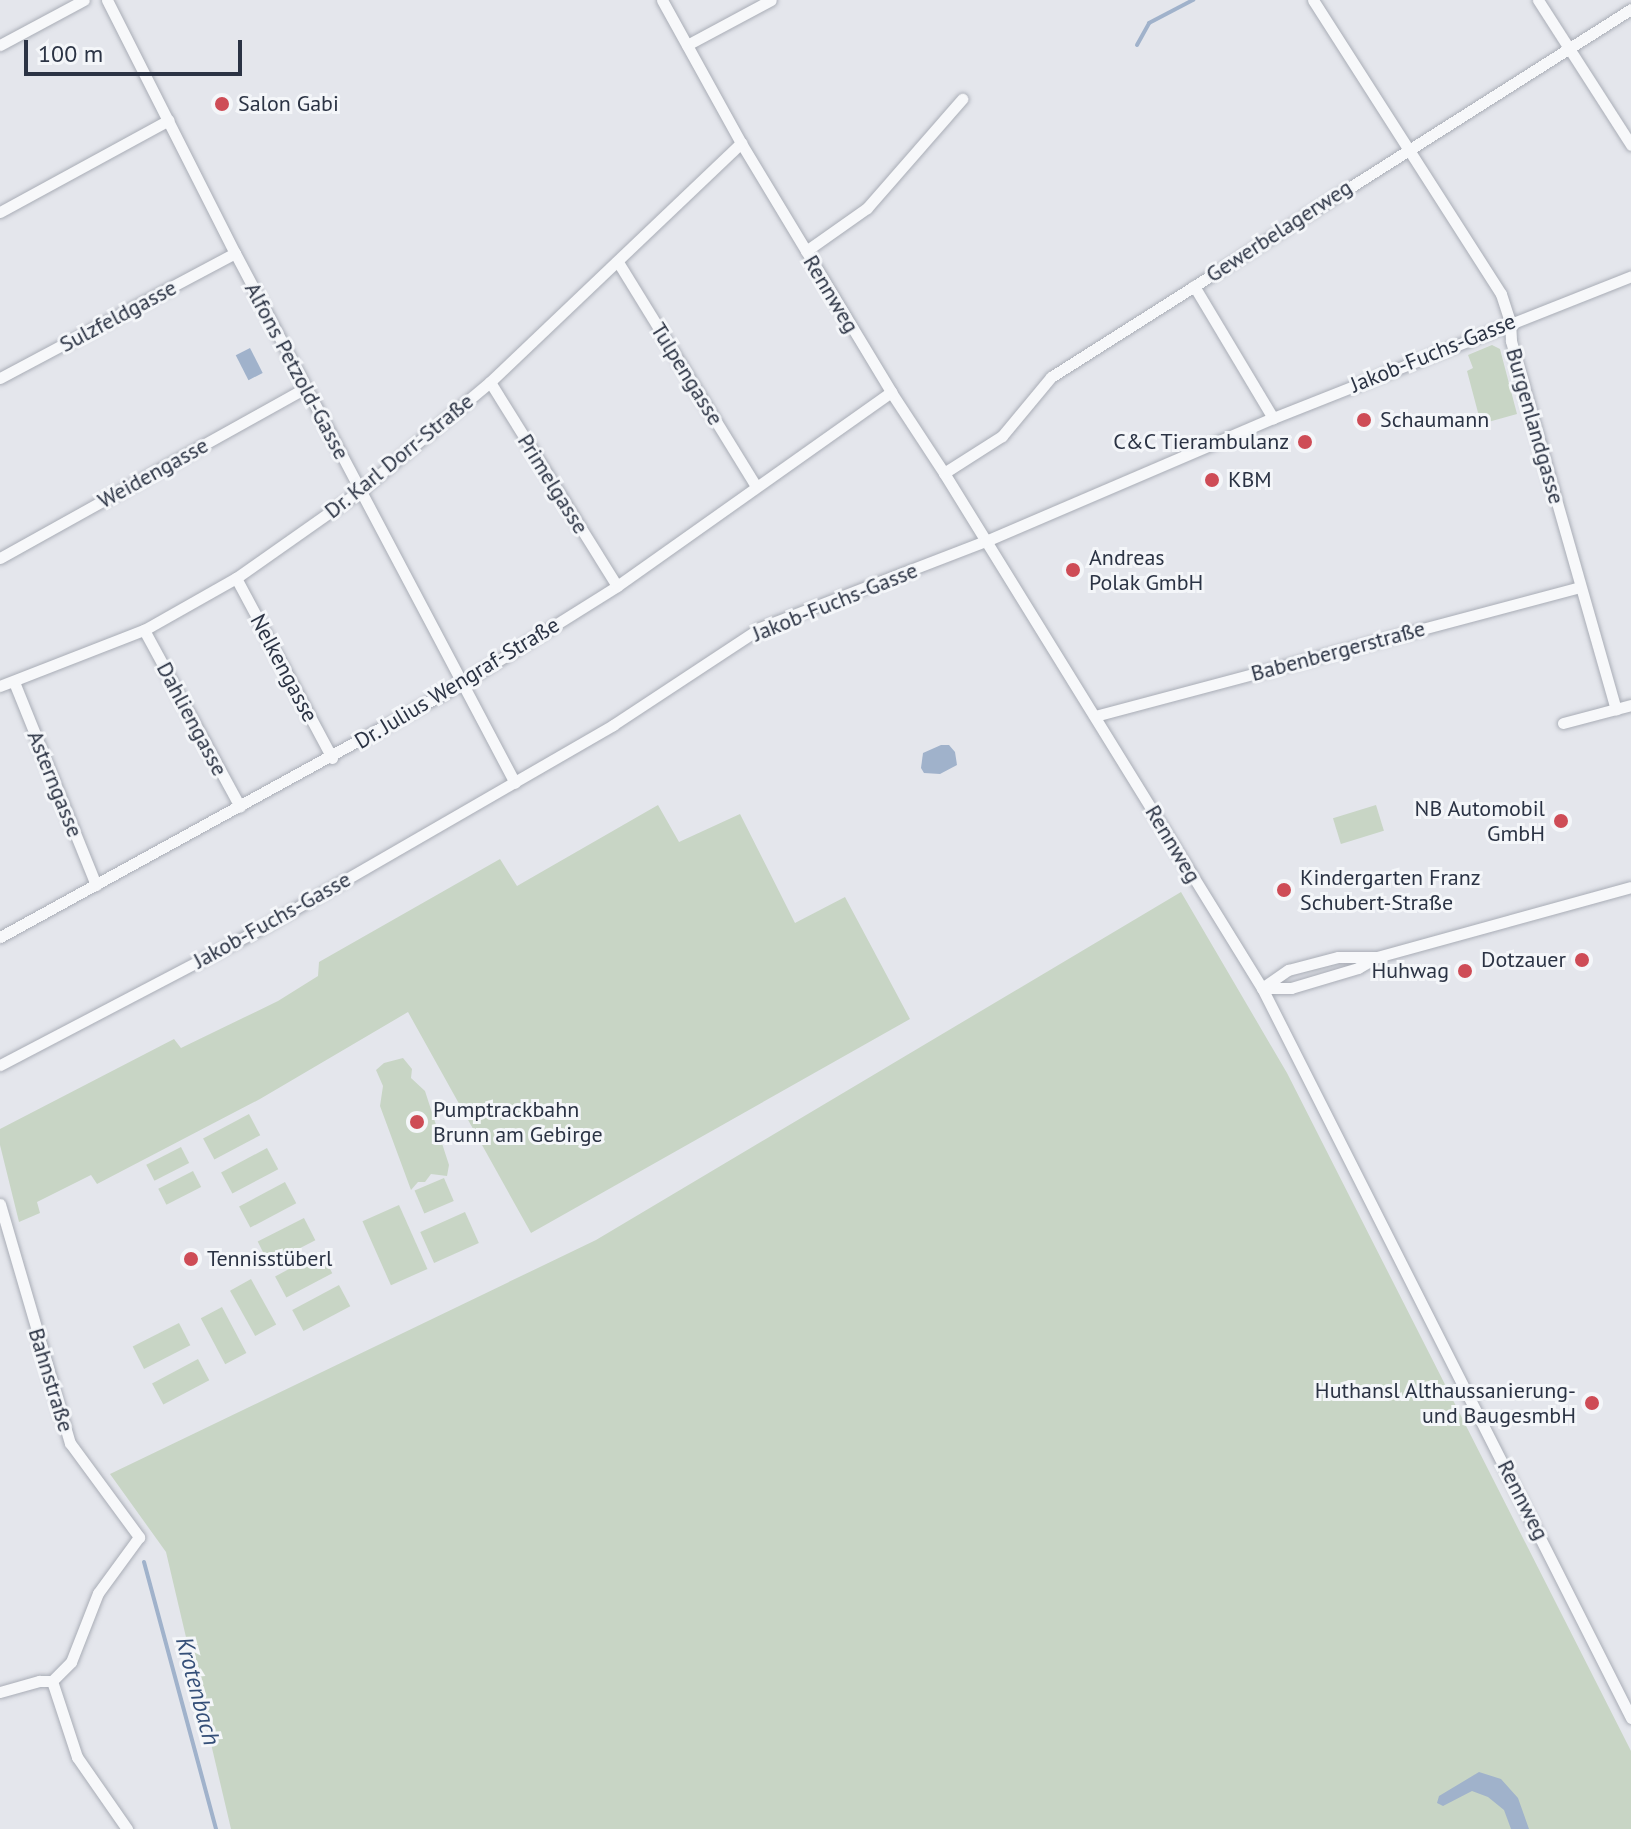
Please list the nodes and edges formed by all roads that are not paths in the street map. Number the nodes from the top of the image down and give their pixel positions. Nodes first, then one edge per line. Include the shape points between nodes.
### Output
1 (84, 0) edge
2 (107, 0) edge
3 (662, 0) edge
4 (771, 0) edge
5 (1313, 0) edge
6 (1538, 0) edge
7 (1631, 9) edge
8 (0, 45) edge
9 (687, 45) junction
10 (1569, 48) junction
11 (962, 99) dead end
12 (169, 120) junction
13 (741, 143) junction
14 (1631, 145) edge
15 (1409, 148) junction
16 (0, 212) edge
17 (806, 251) junction
18 (235, 253) junction
19 (618, 262) junction
20 (1631, 276) edge
21 (1194, 286) junction
22 (1510, 321) junction
23 (0, 378) edge
24 (490, 382) junction
25 (306, 388) junction
26 (891, 392) junction
27 (1273, 418) junction
28 (944, 473) junction
29 (756, 486) junction
30 (360, 491) junction
31 (986, 541) junction
32 (0, 558) edge
33 (236, 578) junction
34 (617, 586) junction
35 (1580, 587) junction
36 (144, 630) junction
37 (14, 682) junction
38 (461, 684) junction
39 (0, 686) edge
40 (1631, 705) edge
41 (1616, 709) junction
42 (1095, 716) junction
43 (1563, 723) dead end
44 (332, 758) junction
45 (515, 783) junction
46 (240, 807) junction
47 (96, 885) junction
48 (1631, 887) edge
49 (0, 937) edge
50 (1377, 957) junction
51 (1262, 988) junction
52 (0, 1065) edge
53 (0, 1204) edge
54 (52, 1681) junction
55 (0, 1692) edge
56 (1631, 1718) edge
57 (127, 1829) edge

1 - 8 street
2 - 12 street, Alfons Petzold-Gasse
3 - 9 street, Rennweg
4 - 9 street
5 - 15 street, Burgenlandgasse
6 - 10 street
7 - 10 street, Gewerbelagerweg
9 - 13 street, Rennweg
10 - 14 street
10 - 15 street, Gewerbelagerweg
11 - 17 street via 867,208
12 - 16 street
12 - 18 street, Alfons Petzold-Gasse
13 - 17 street, Rennweg
13 - 19 street, Dr. Karl Dorr-Straße
15 - 21 street, Gewerbelagerweg
15 - 22 street, Burgenlandgasse via 1501,294
17 - 26 street, Rennweg
18 - 23 street, Sulzfeldgasse
18 - 25 street, Alfons Petzold-Gasse
19 - 24 street, Dr. Karl Dorr-Straße
19 - 29 street, Tulpengasse
20 - 22 street, Jakob-Fuchs-Gasse
21 - 27 street
21 - 28 street, Gewerbelagerweg via 1051,377 1002,436
22 - 27 street, Jakob-Fuchs-Gasse
22 - 35 street, Burgenlandgasse via 1511,341
24 - 30 street, Dr. Karl Dorr-Straße
24 - 34 street, Primelgasse
25 - 30 street, Alfons Petzold-Gasse
25 - 32 street, Weidengasse
26 - 28 street, Rennweg
26 - 29 street, Dr. Julius Wengraf-Straße
27 - 31 street, Jakob-Fuchs-Gasse
28 - 31 street, Rennweg
29 - 34 street, Dr. Julius Wengraf-Straße
30 - 33 street, Dr. Karl Dorr-Straße
30 - 38 street, Alfons Petzold-Gasse
31 - 42 street, Rennweg
31 - 45 street, Jakob-Fuchs-Gasse via 760,628
33 - 36 street, Dr. Karl Dorr-Straße
33 - 44 street, Nelkengasse
34 - 38 street, Dr. Julius Wengraf-Straße
35 - 41 street, Burgenlandgasse
35 - 42 street, Babenbergerstraße
36 - 37 street, Dr. Karl Dorr-Straße
36 - 46 street, Dahliengasse
37 - 39 street, Dr. Karl Dorr-Straße
37 - 47 street, Asterngasse
38 - 44 street, Dr. Julius Wengraf-Straße
38 - 45 street, Alfons Petzold-Gasse
40 - 41 street
41 - 43 street
42 - 51 street, Rennweg
44 - 46 street, Dr. Julius Wengraf-Straße
45 - 52 street, Jakob-Fuchs-Gasse via 260,929
46 - 47 street, Dr. Julius Wengraf-Straße
47 - 49 street, Dr. Julius Wengraf-Straße
48 - 50 street
50 - 51 street via 1291,988
50 - 51 street via 1338,957 1288,970
51 - 56 street, Rennweg
53 - 54 street, Bahnstraße via 70,1443 139,1537 98,1593 71,1662
54 - 55 street
54 - 57 street via 77,1757

